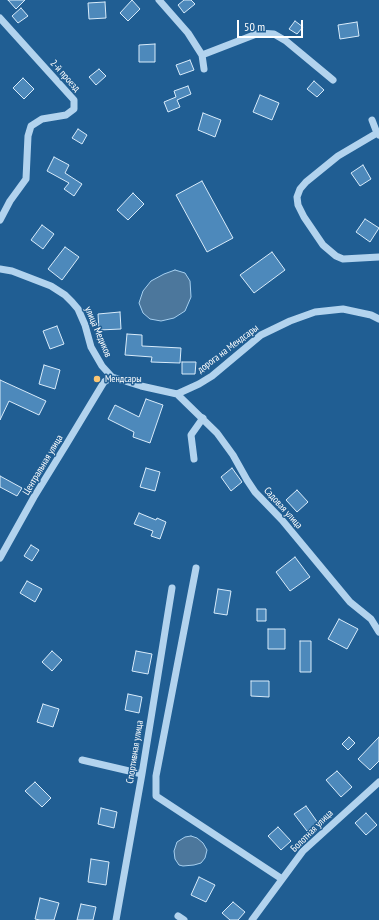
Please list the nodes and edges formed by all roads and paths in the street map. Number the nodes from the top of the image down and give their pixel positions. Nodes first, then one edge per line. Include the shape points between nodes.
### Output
1 (159, 0) edge
2 (0, 18) edge
3 (202, 55) junction
4 (204, 69) dead end
5 (333, 80) dead end
6 (372, 120) dead end
7 (378, 134) edge
8 (0, 220) edge
9 (379, 257) edge
10 (0, 269) edge
11 (379, 319) edge
12 (112, 377) junction
13 (177, 394) junction
14 (202, 418) junction
15 (194, 459) dead end
16 (0, 558) edge
17 (196, 568) dead end
18 (172, 588) dead end
19 (379, 632) edge
20 (82, 760) dead end
21 (142, 774) junction
22 (379, 782) edge
23 (282, 879) junction
24 (116, 920) edge
25 (252, 920) edge

1 - 3 street via 188,33
2 - 8 street, 2-й проезд via 74,100 74,109 66,115 42,119 31,126 28,136 26,179
3 - 4 street
3 - 5 street via 259,33 274,34
6 - 7 street
7 - 9 street via 338,156 306,182 297,197 304,217 323,245 336,256 343,259
10 - 12 street, улица Медиков via 51,286 65,295 78,309 91,346 102,366
11 - 13 street, дорога на Мендсары via 343,309 315,312 290,321 261,335 212,376
12 - 13 street
12 - 16 street, Центральная улица via 104,382
13 - 14 street, Садовая улица
14 - 15 street via 191,435
14 - 19 street, Садовая улица via 233,455 255,492 282,520 350,602 371,619
17 - 23 street via 156,776 156,796
18 - 21 street, Спортивная улица
20 - 21 street
21 - 24 street, Спортивная улица
22 - 23 street, Болотная улица via 303,851
23 - 25 street, Болотная улица

